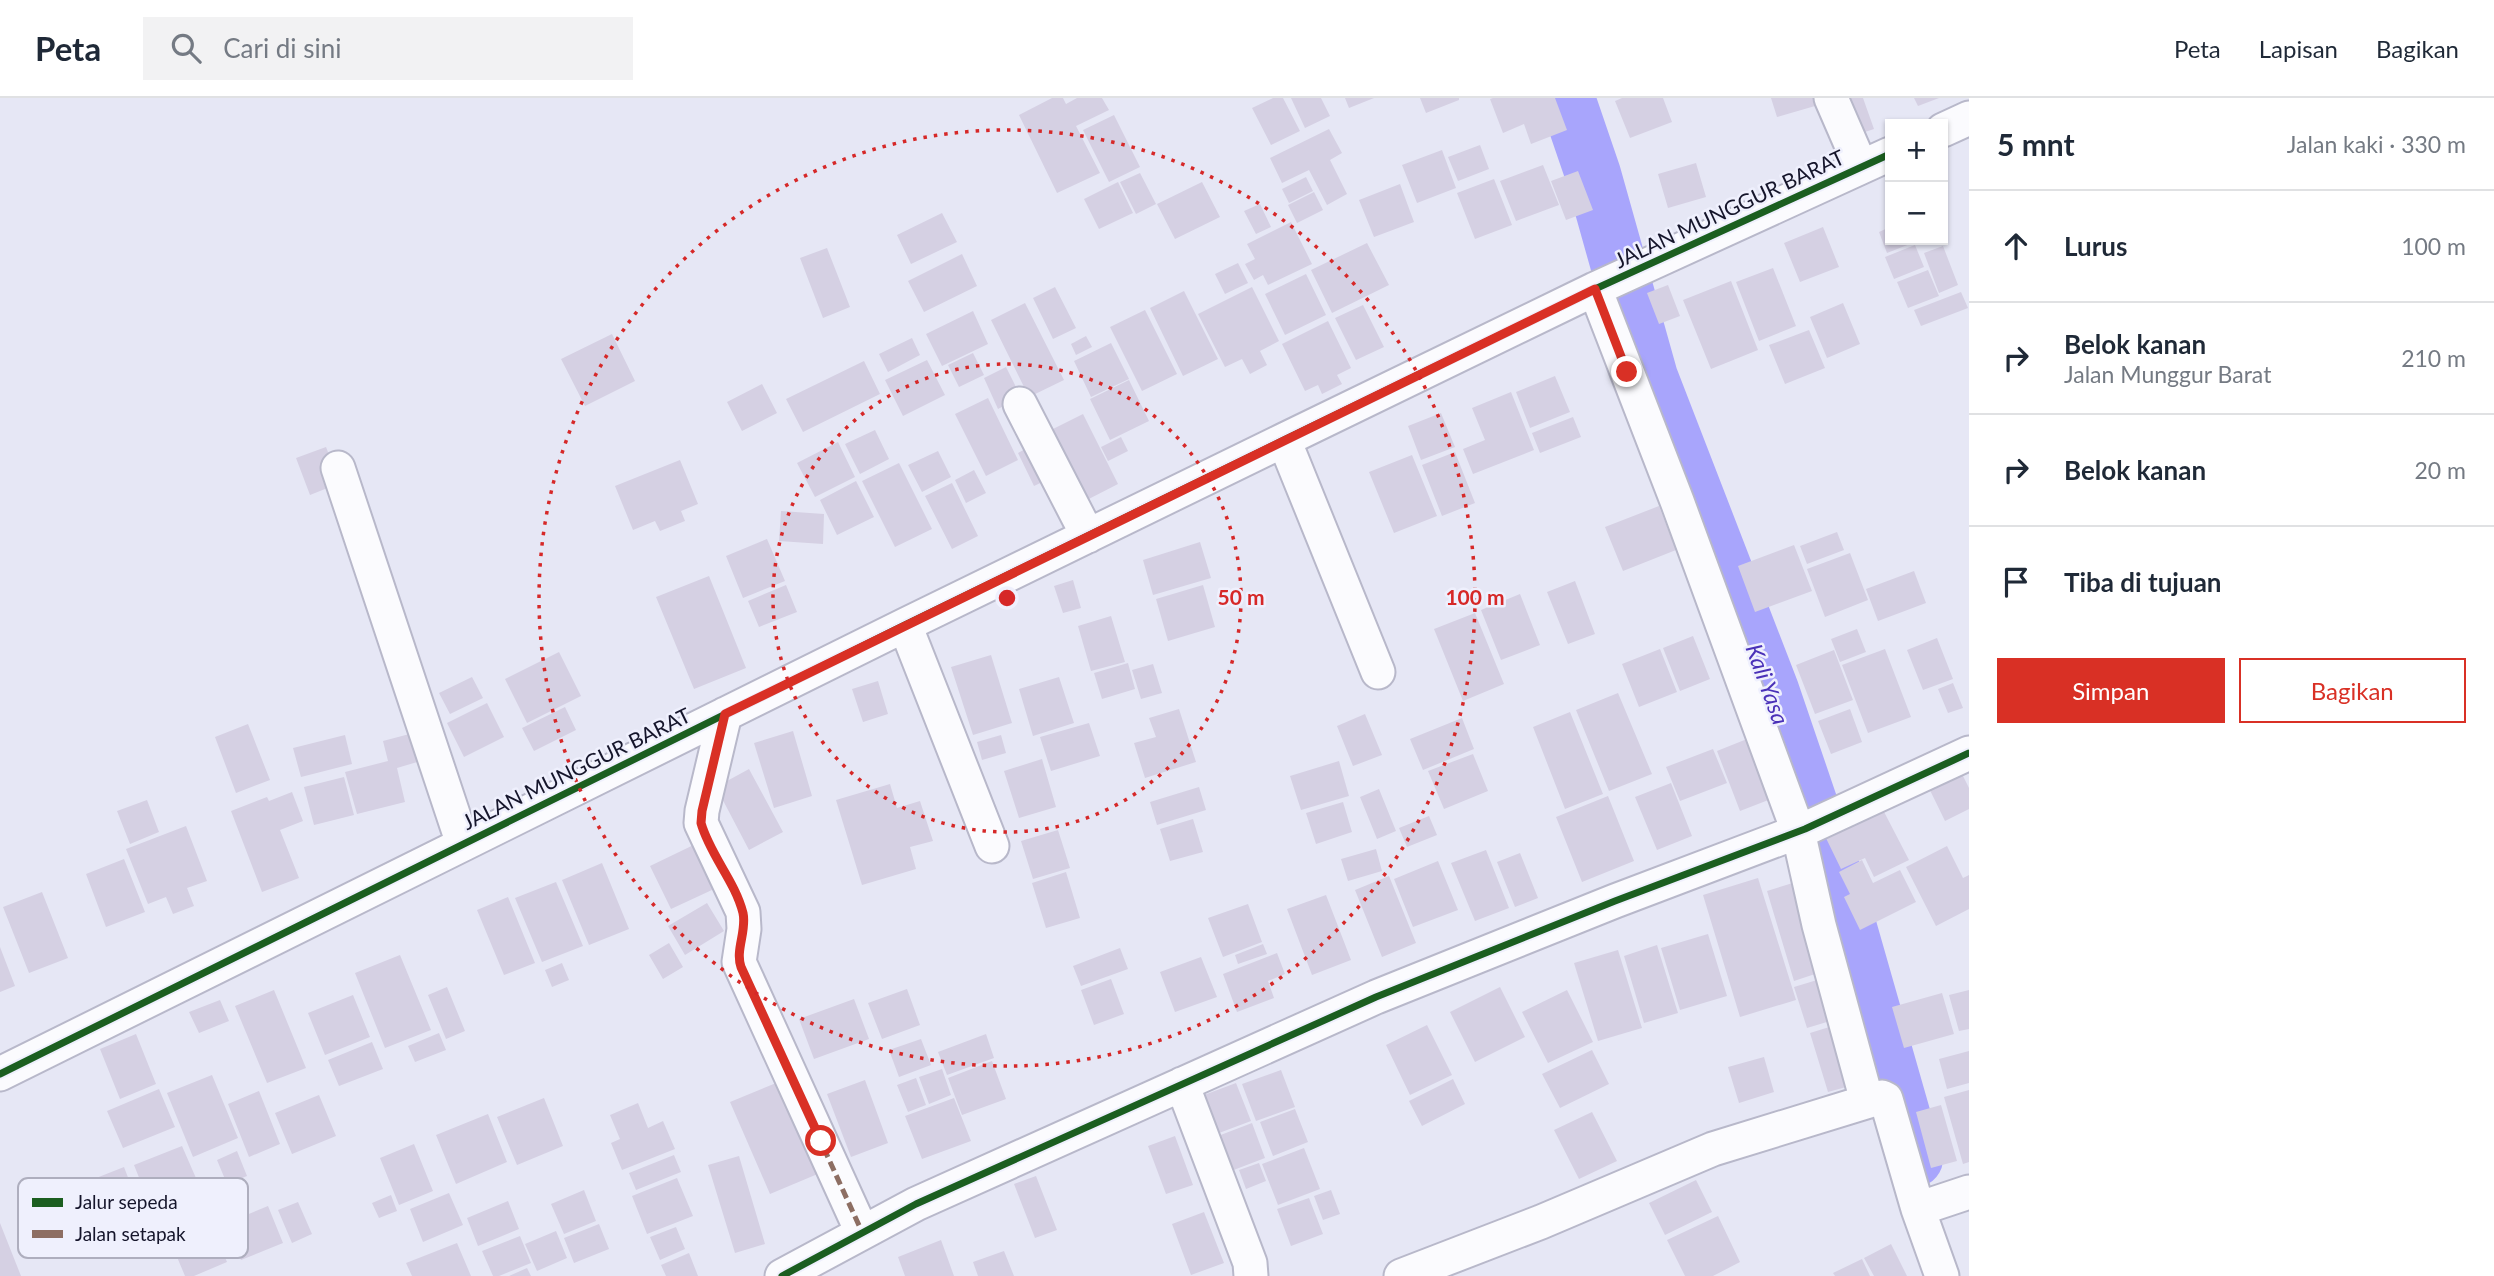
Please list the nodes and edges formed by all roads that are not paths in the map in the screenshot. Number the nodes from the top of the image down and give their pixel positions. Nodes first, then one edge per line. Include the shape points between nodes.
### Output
1 (1832, 98) edge
2 (1969, 118) edge
3 (1948, 128) edge
4 (1875, 161) edge
5 (1600, 287) junction
6 (1020, 404) dead end
7 (1284, 440) junction
8 (338, 468) dead end
9 (1088, 536) junction
10 (905, 625) junction
11 (1378, 672) dead end
12 (725, 714) junction
13 (1969, 753) edge
14 (1810, 827) junction
15 (463, 844) junction
16 (992, 846) dead end
17 (0, 1074) edge
18 (1182, 1084) junction
19 (1867, 1101) junction
20 (1939, 1203) edge
21 (862, 1232) junction
22 (782, 1276) edge
23 (1251, 1276) edge
24 (1401, 1276) edge
25 (1942, 1276) edge

1 - 4 street
2 - 3 street
4 - 5 street, JALAN MUNGGUR BARAT
5 - 7 street, JALAN MUNGGUR BARAT
5 - 14 street via 1677,502
6 - 9 street
7 - 9 street, JALAN MUNGGUR BARAT
7 - 11 street
8 - 15 street
9 - 10 street, JALAN MUNGGUR BARAT
10 - 12 street, JALAN MUNGGUR BARAT
10 - 16 street
12 - 15 street, JALAN MUNGGUR BARAT
12 - 21 street via 701,823 743,912 741,967
13 - 14 street
14 - 18 street via 1376,997
14 - 19 street via 1823,938
15 - 17 street, JALAN MUNGGUR BARAT
18 - 21 street
18 - 23 street
19 - 20 street via 1886,1099
19 - 24 street via 1713,1149
20 - 25 street
21 - 22 street

